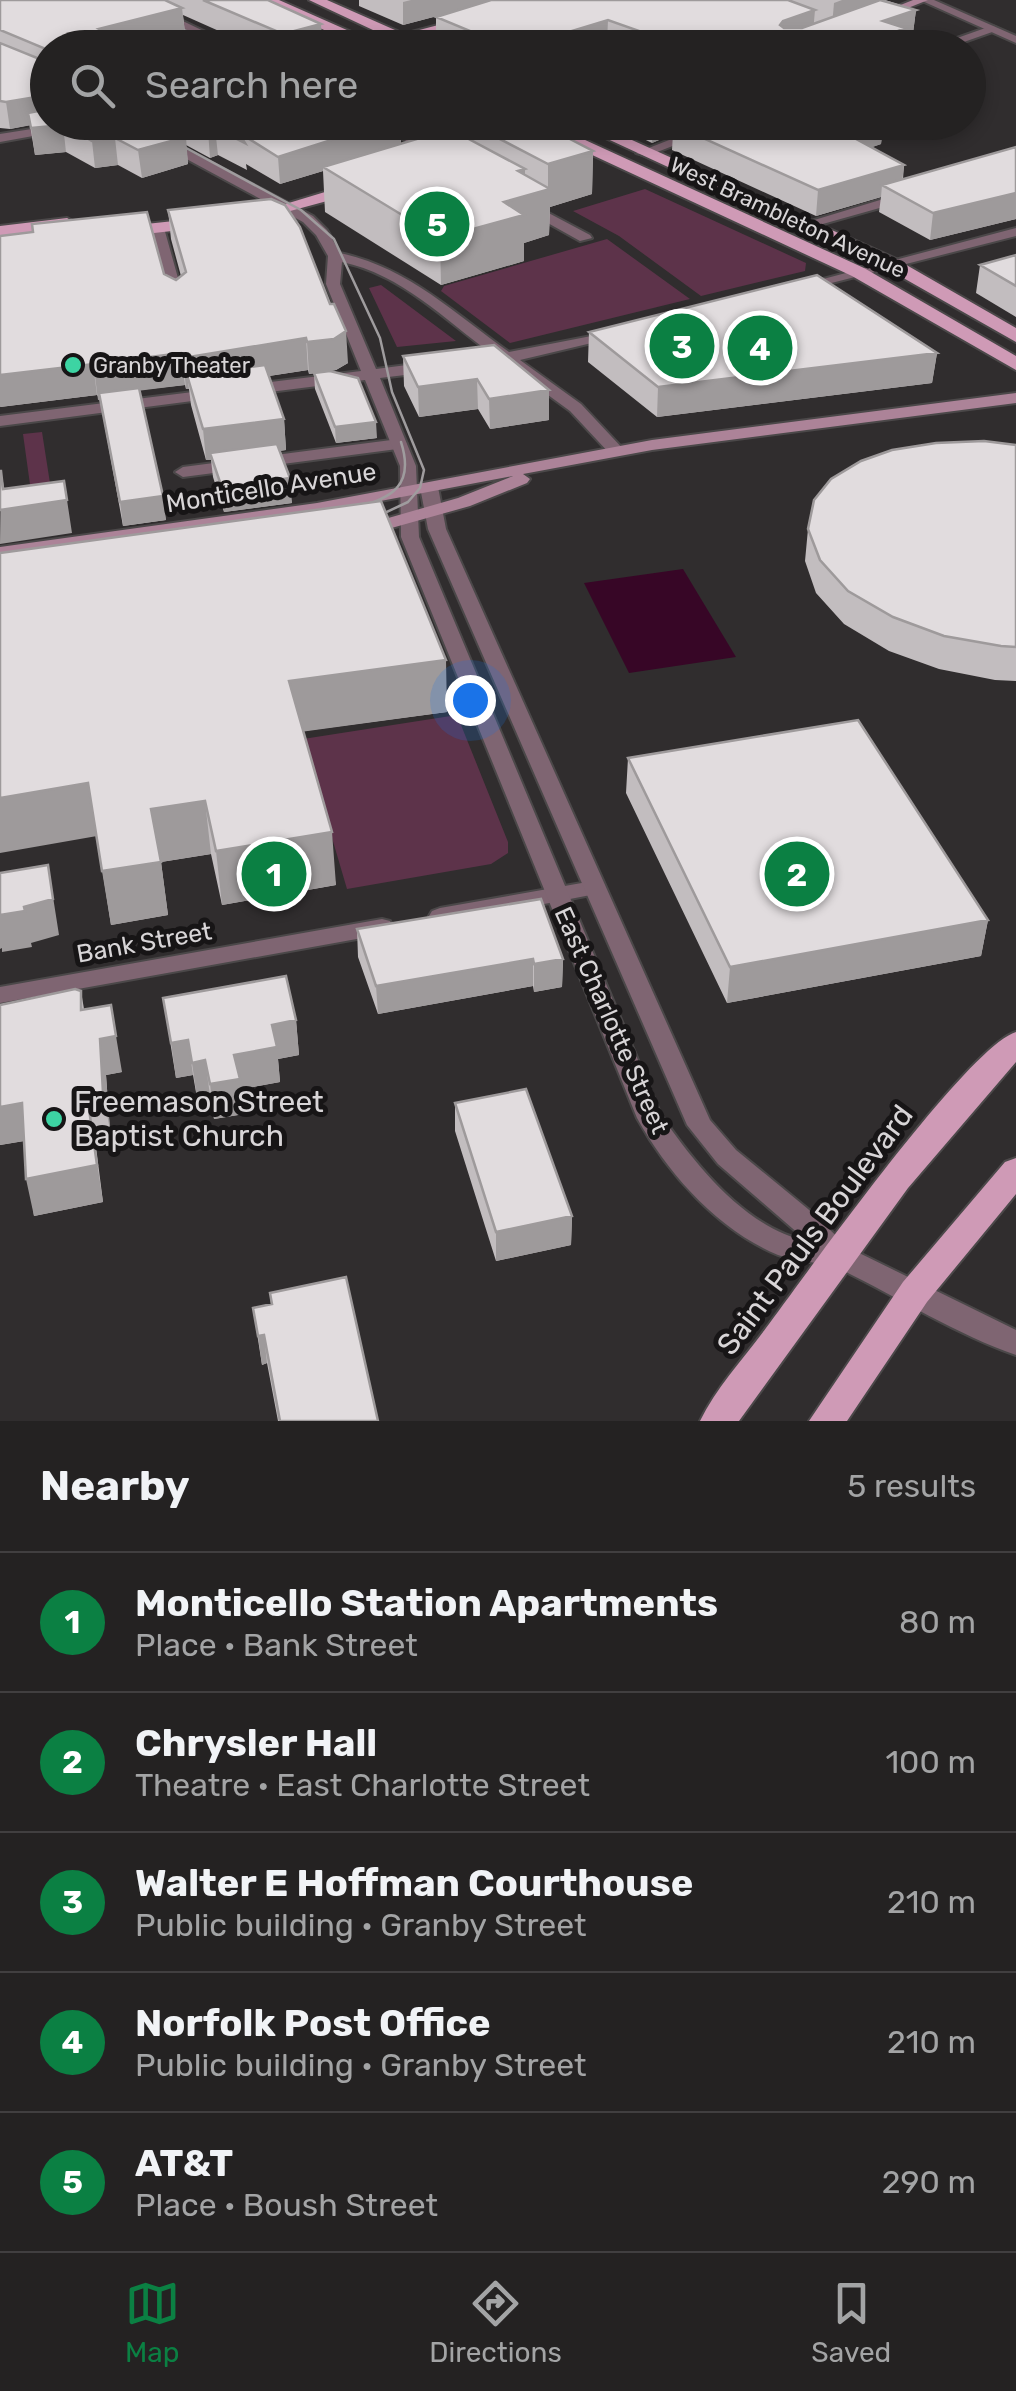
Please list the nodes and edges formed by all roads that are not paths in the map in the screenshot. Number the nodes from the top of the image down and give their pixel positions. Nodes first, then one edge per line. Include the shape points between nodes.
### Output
1 (130, 0) edge
2 (268, 0) edge
3 (316, 0) edge
4 (924, 0) edge
5 (486, 16) edge
6 (868, 19) edge
7 (991, 29) junction
8 (195, 30) edge
9 (335, 30) edge
10 (382, 30) edge
11 (435, 30) edge
12 (986, 31) edge
13 (1016, 40) edge
14 (30, 135) edge
15 (0, 138) edge
16 (158, 140) edge
17 (412, 140) edge
18 (578, 140) edge
19 (615, 140) edge
20 (678, 140) edge
21 (642, 153) junction
22 (417, 160) edge
23 (920, 192) edge
24 (511, 197) edge
25 (269, 198) junction
26 (287, 208) junction
27 (805, 225) junction
28 (99, 227) junction
29 (157, 228) junction
30 (0, 231) edge
31 (1016, 232) edge
32 (585, 238) dead end
33 (0, 244) edge
34 (336, 256) junction
35 (890, 263) junction
36 (858, 272) junction
37 (780, 292) edge
38 (178, 304) edge
39 (630, 330) edge
40 (1016, 336) edge
41 (506, 357) junction
42 (1016, 364) edge
43 (368, 375) junction
44 (1016, 398) edge
45 (0, 421) edge
46 (399, 444) junction
47 (617, 451) junction
48 (550, 467) junction
49 (182, 472) dead end
50 (429, 486) junction
51 (408, 490) junction
52 (431, 512) junction
53 (407, 519) junction
54 (342, 534) edge
55 (0, 552) edge
56 (593, 888) junction
57 (557, 895) junction
58 (0, 995) edge
59 (1016, 1043) edge
60 (1016, 1171) edge
61 (839, 1256) junction
62 (914, 1292) junction
63 (1016, 1344) edge
64 (718, 1421) edge
65 (827, 1421) edge

1 - 8 street
2 - 9 main road
3 - 10 main road
4 - 6 main road
4 - 7 street
5 - 11 main road
7 - 12 street
7 - 13 street
14 - 15 street
16 - 25 street
17 - 22 street via 422,146
18 - 36 main road, West Brambleton Avenue
19 - 21 main road, West Brambleton Avenue
20 - 21 street
21 - 27 main road, West Brambleton Avenue
23 - 27 street
24 - 32 street
25 - 26 street
25 - 26 main road via 244,210
25 - 26 main road via 371,176
26 - 34 street via 318,228
27 - 35 main road, West Brambleton Avenue
28 - 29 main road
28 - 29 main road via 217,214
28 - 30 main road
28 - 33 main road
29 - 38 street
31 - 35 street
34 - 41 street via 390,274
34 - 43 street, East Charlotte Street via 332,284
35 - 36 street
35 - 40 main road, West Brambleton Avenue
36 - 37 street
36 - 42 main road, West Brambleton Avenue
39 - 41 street
41 - 43 street
41 - 47 street
43 - 45 street
43 - 46 street, East Charlotte Street
44 - 47 main road, Monticello Avenue
46 - 49 street
46 - 51 street, East Charlotte Street via 410,472
47 - 48 main road, Monticello Avenue
48 - 50 main road, Monticello Avenue
48 - 52 main road, Monticello Avenue
50 - 51 main road, Monticello Avenue
50 - 52 street, East Charlotte Street
51 - 53 street, East Charlotte Street
51 - 55 main road, Monticello Avenue
52 - 53 main road, Monticello Avenue
52 - 56 street, East Charlotte Street
53 - 54 main road, Monticello Avenue
53 - 57 street, East Charlotte Street
56 - 57 street, Bank Street
56 - 61 street, East Charlotte Street via 700,1125 735,1165
57 - 58 street, Bank Street
57 - 61 street, East Charlotte Street via 650,1118 676,1158 769,1237
59 - 61 main road, Saint Pauls Boulevard via 885,1188
60 - 62 main road
61 - 62 street
61 - 64 main road, Saint Pauls Boulevard
62 - 63 street
62 - 65 main road

